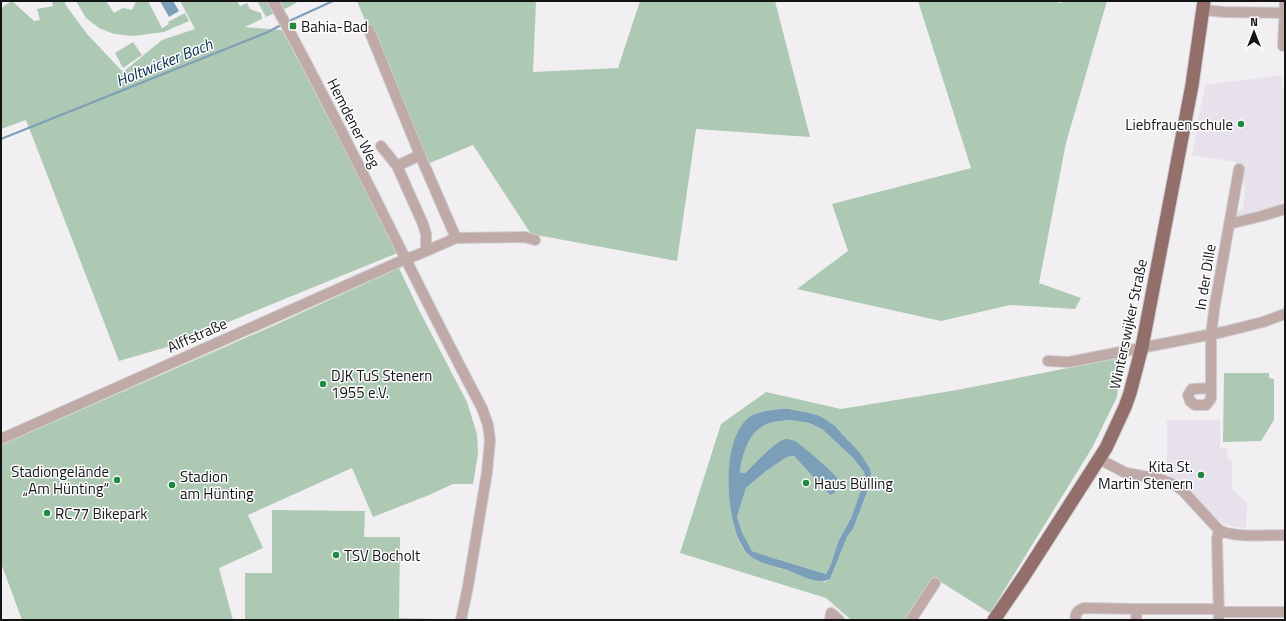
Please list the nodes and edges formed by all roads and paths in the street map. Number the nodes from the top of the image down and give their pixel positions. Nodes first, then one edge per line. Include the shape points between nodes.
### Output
1 (273, 1) edge
2 (1285, 1) edge
3 (1204, 6) edge
4 (1285, 12) edge
5 (370, 30) dead end
6 (1283, 46) dead end
7 (381, 146) dead end
8 (420, 155) junction
9 (397, 166) junction
10 (1239, 169) dead end
11 (1285, 209) edge
12 (1229, 224) junction
13 (456, 238) junction
14 (535, 240) dead end
15 (426, 251) junction
16 (406, 259) junction
17 (1285, 314) edge
18 (1211, 334) junction
19 (1142, 347) junction
20 (1048, 361) dead end
21 (1211, 388) dead end
22 (1, 439) edge
23 (1099, 460) junction
24 (1219, 530) junction
25 (1285, 535) edge
26 (935, 583) dead end
27 (1137, 609) junction
28 (1285, 612) edge
29 (1219, 614) edge
30 (460, 620) edge
31 (830, 620) edge
32 (840, 620) edge
33 (911, 620) edge
34 (994, 620) edge
35 (1076, 620) edge
36 (1136, 620) edge

1 - 16 street, Hemdener Weg via 345,136
2 - 4 street
3 - 4 street via 1224,12
3 - 19 main road, Winterswijker Straße via 1192,86
4 - 6 street
5 - 8 street
7 - 9 street, Hemdener Weg
8 - 9 street, Hemdener Weg
8 - 13 street
9 - 15 street, Hemdener Weg via 423,224
10 - 12 street, In der Dille
11 - 12 street
12 - 18 street, In der Dille
13 - 14 street via 525,237
13 - 15 street
15 - 16 street
16 - 22 street, Alffstraße
16 - 30 street, Hemdener Weg via 482,408 488,425 490,440 487,472
17 - 18 street
18 - 19 street
18 - 21 street, In der Dille
19 - 20 street via 1069,362
19 - 23 main road, Winterswijker Straße via 1125,407
23 - 24 street via 1126,473 1160,479 1175,485
23 - 34 main road, Winterswijker Straße
24 - 25 street via 1232,535
24 - 29 street
26 - 33 street
27 - 29 street
27 - 35 street via 1084,608 1076,613
27 - 36 street
28 - 29 street
31 - 32 street via 831,613

